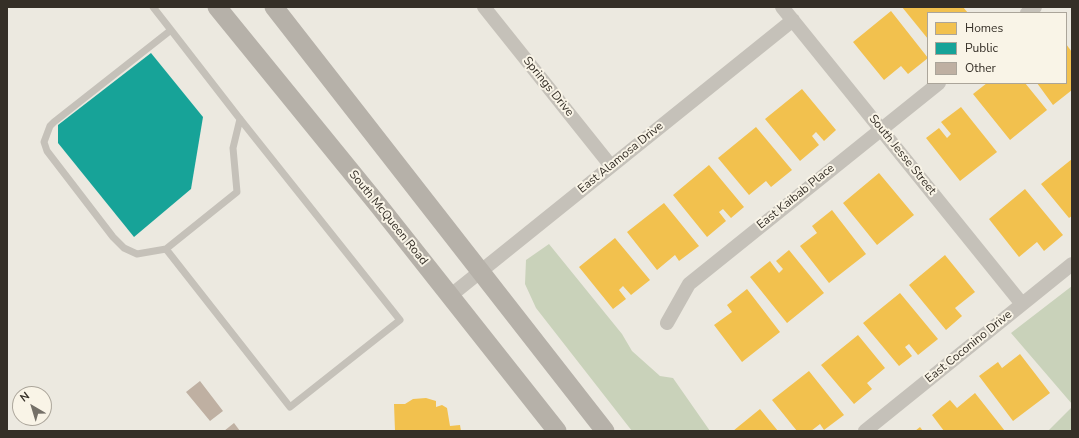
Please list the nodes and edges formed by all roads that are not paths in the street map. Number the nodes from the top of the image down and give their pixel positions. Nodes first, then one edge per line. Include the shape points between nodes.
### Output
1 (153, 7) edge
2 (217, 7) edge
3 (274, 7) edge
4 (484, 7) edge
5 (782, 7) edge
6 (793, 20) junction
7 (171, 30) junction
8 (938, 84) edge
9 (240, 119) junction
10 (881, 129) junction
11 (611, 166) junction
12 (166, 249) junction
13 (1072, 264) edge
14 (481, 271) junction
15 (450, 296) junction
16 (1022, 304) junction
17 (667, 323) dead end
18 (557, 431) edge
19 (605, 431) edge
20 (865, 431) edge

1 - 7 lane
2 - 15 main road, South McQueen Road
3 - 14 main road
4 - 11 street, Springs Drive
5 - 6 street, South Jesse Street
6 - 10 street, South Jesse Street
6 - 11 street, East Alamosa Drive
7 - 9 lane
7 - 12 lane via 54,122 44,142 46,151 124,248 137,254
8 - 10 street, East Kaibab Place
9 - 12 lane via 233,148 237,192
9 - 12 lane via 400,320 290,407
10 - 16 street, South Jesse Street
10 - 17 street, East Kaibab Place via 689,284
11 - 14 street, East Alamosa Drive
13 - 16 street, East Coconino Drive
14 - 15 street, East Alamosa Drive
14 - 19 main road
15 - 18 main road, South McQueen Road
16 - 20 street, East Coconino Drive

